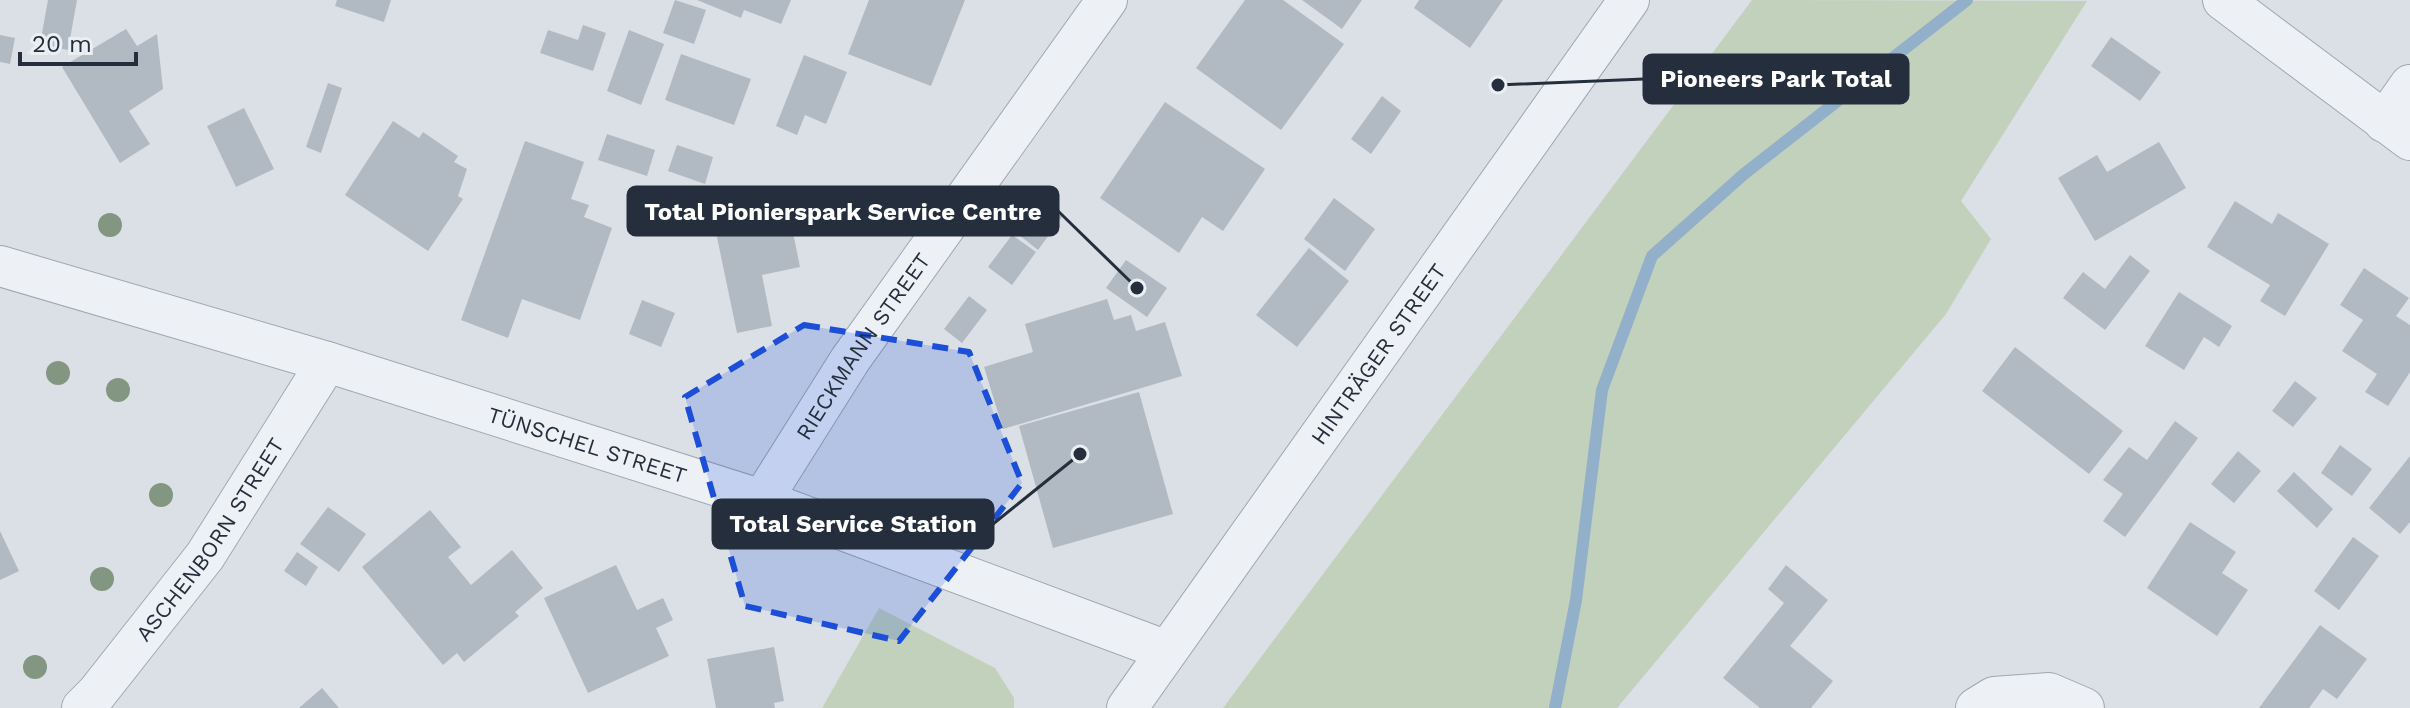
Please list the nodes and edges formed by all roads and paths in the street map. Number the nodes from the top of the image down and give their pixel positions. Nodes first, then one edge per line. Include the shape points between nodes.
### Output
1 (1107, 0) edge
2 (1629, 0) edge
3 (2223, 0) edge
4 (2410, 85) edge
5 (2397, 131) edge
6 (0, 266) edge
7 (327, 362) junction
8 (762, 500) junction
9 (1167, 651) junction
10 (82, 708) edge
11 (1127, 708) edge
12 (1976, 708) edge
13 (2084, 708) edge

1 - 8 street, RIECKMANN STREET via 850,360
2 - 9 street, HINTRÄGER STREET
3 - 5 street
4 - 5 street
6 - 7 street, TÜNSCHEL STREET
7 - 8 street, TÜNSCHEL STREET
7 - 10 street, ASCHENBORN STREET via 205,556
8 - 9 street, TÜNSCHEL STREET
9 - 11 street, HINTRÄGER STREET
12 - 13 street via 1994,697 2049,693

